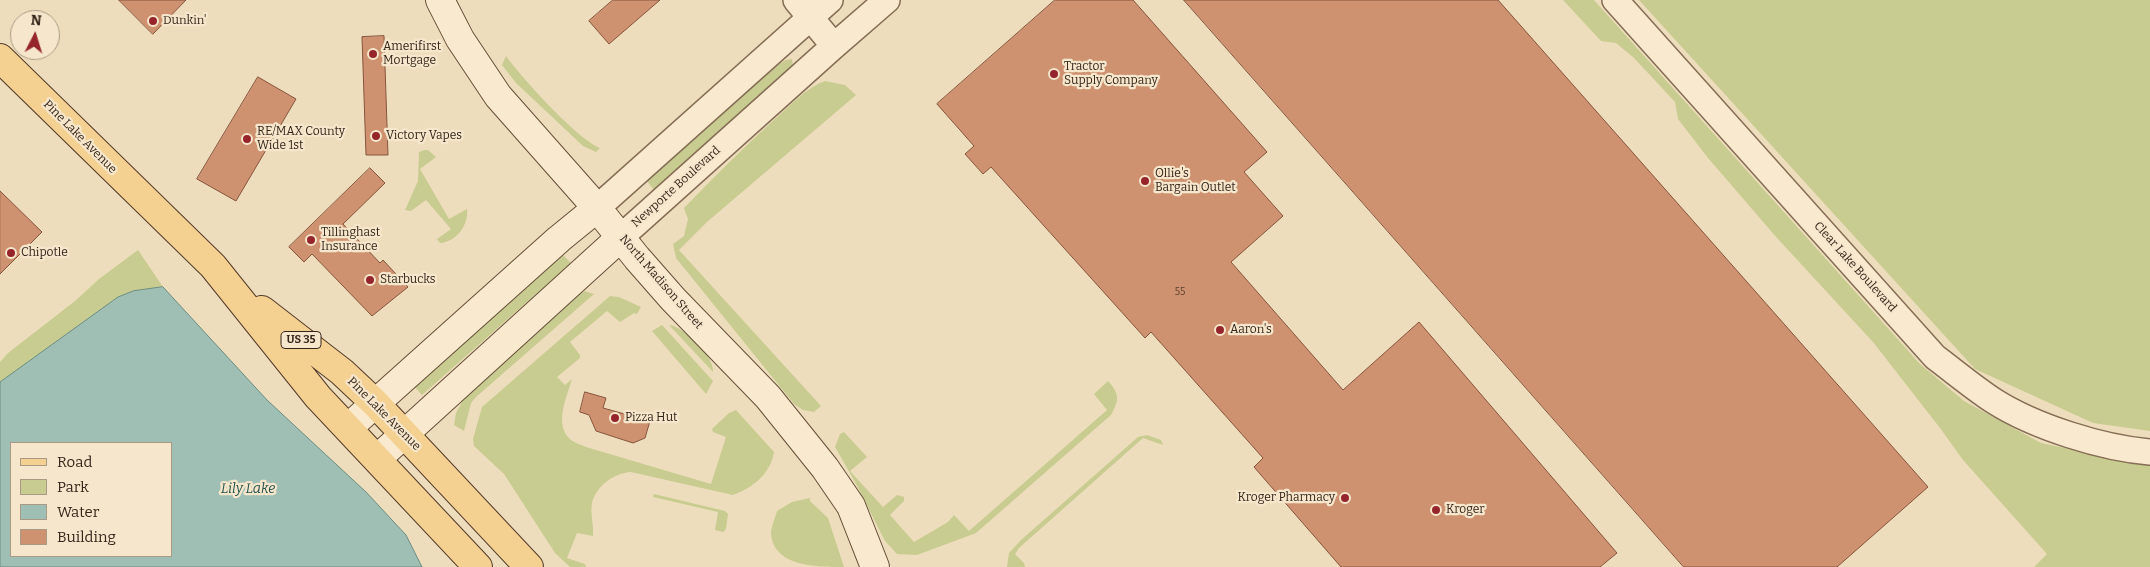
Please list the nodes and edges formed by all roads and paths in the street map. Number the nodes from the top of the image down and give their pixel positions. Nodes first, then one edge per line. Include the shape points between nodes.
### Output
1 (440, 0) edge
2 (830, 0) edge
3 (888, 0) edge
4 (1616, 0) edge
5 (803, 9) edge
6 (834, 46) junction
7 (0, 58) edge
8 (597, 208) junction
9 (621, 237) junction
10 (224, 280) junction
11 (375, 403) junction
12 (349, 427) junction
13 (404, 434) junction
14 (2150, 452) edge
15 (378, 458) junction
16 (478, 567) edge
17 (529, 567) edge
18 (875, 567) edge

1 - 8 street, North Madison Street via 460,39 498,96
2 - 5 street
3 - 6 street, Newporte Boulevard
4 - 14 street, Clear Lake Boulevard via 1935,358 1995,401 2048,427 2101,444
5 - 6 street
5 - 8 street
6 - 9 street, Newporte Boulevard
7 - 10 main road, Pine Lake Avenue / US 35
8 - 9 street, North Madison Street
8 - 11 street
9 - 13 street, Newporte Boulevard
9 - 18 street, North Madison Street via 673,299 761,390 825,468 851,506
10 - 11 main road, Pine Lake Avenue / US 35 via 342,372
10 - 12 main road, Pine Lake Avenue / US 35 via 318,397
11 - 12 street
11 - 13 main road, Pine Lake Avenue / US 35
12 - 15 main road, Pine Lake Avenue / US 35
13 - 15 street, Newporte Boulevard
13 - 17 main road, Pine Lake Avenue / US 35
15 - 16 main road, Pine Lake Avenue / US 35

